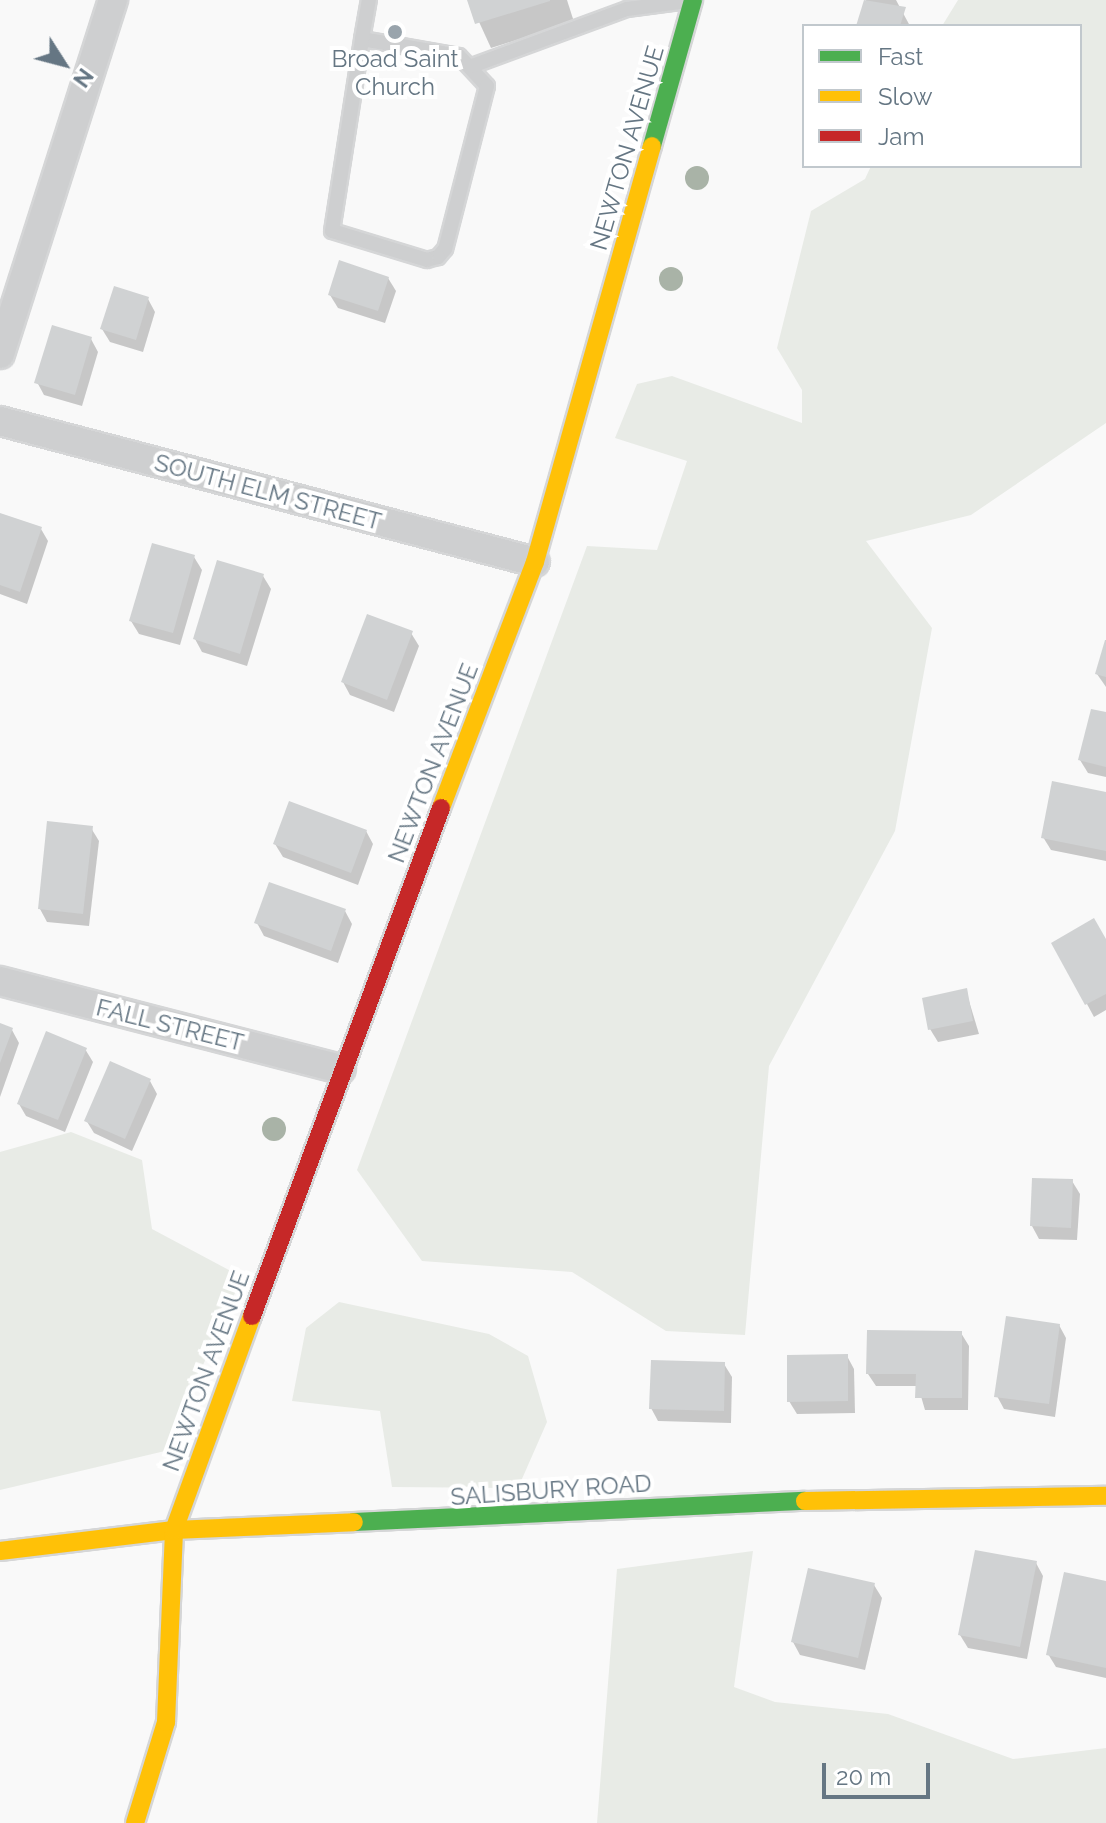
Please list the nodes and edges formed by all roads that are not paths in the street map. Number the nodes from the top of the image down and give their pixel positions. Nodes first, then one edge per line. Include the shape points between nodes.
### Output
1 (113, 0) edge
2 (369, 0) edge
3 (693, 0) edge
4 (362, 39) junction
5 (472, 66) junction
6 (0, 354) edge
7 (0, 421) edge
8 (535, 562) junction
9 (0, 981) edge
10 (341, 1069) junction
11 (1106, 1496) edge
12 (174, 1530) junction
13 (0, 1551) edge
14 (135, 1823) edge

1 - 6 street
2 - 4 lane
3 - 5 lane via 627,9
3 - 8 street, NEWTON AVENUE
4 - 5 lane via 459,56
4 - 5 lane via 332,231 427,260 445,249 487,86
7 - 8 street, SOUTH ELM STREET
8 - 10 street, NEWTON AVENUE
9 - 10 street, FALL STREET
10 - 12 street, NEWTON AVENUE
11 - 12 street, SALISBURY ROAD via 970,1495
12 - 13 street, SALISBURY ROAD
12 - 14 street, NEWTON AVENUE via 166,1722

